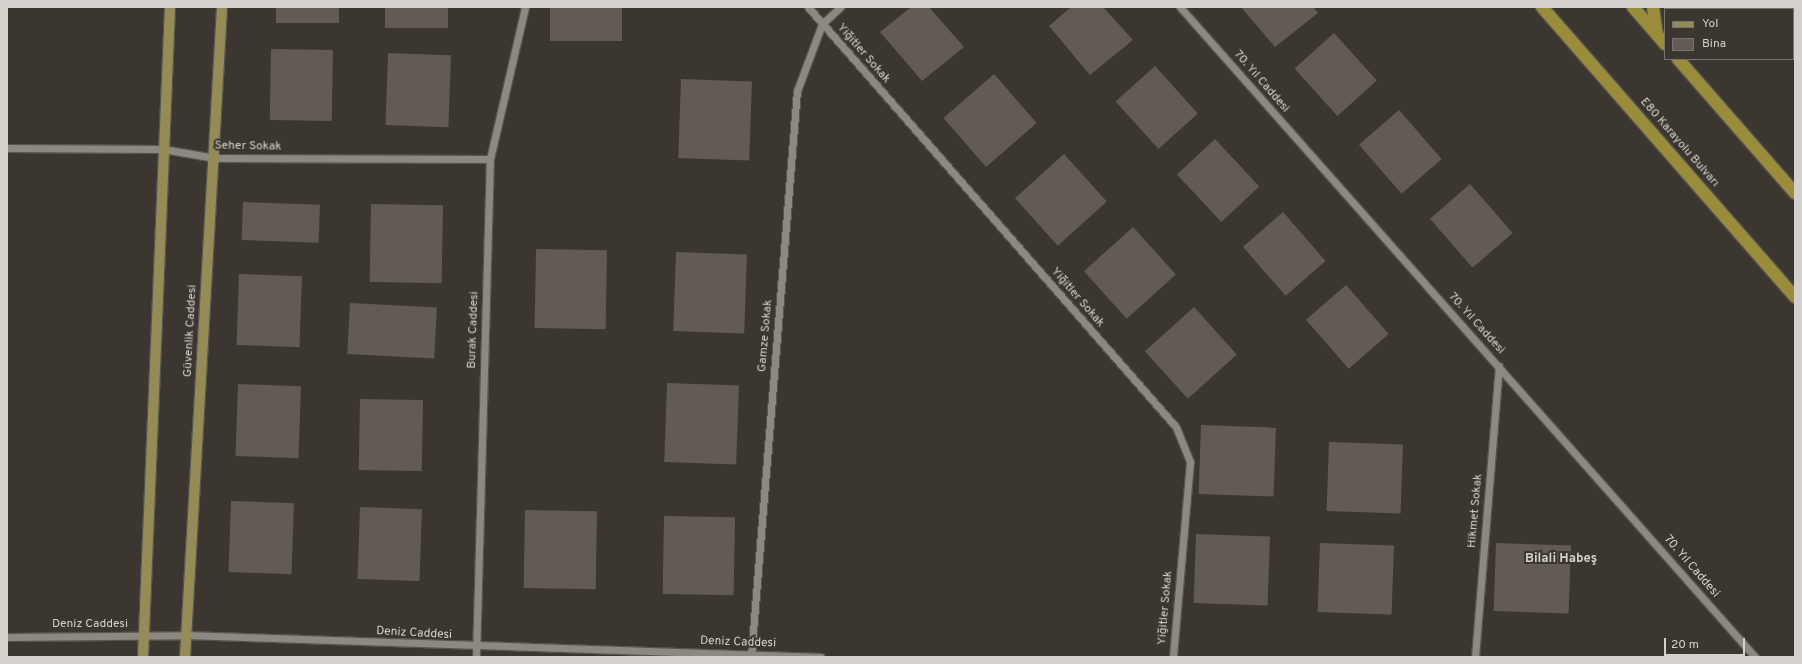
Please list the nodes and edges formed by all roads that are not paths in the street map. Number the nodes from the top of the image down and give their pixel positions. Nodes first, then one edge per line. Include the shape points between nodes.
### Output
1 (170, 7) edge
2 (222, 7) edge
3 (525, 7) edge
4 (808, 7) edge
5 (840, 7) edge
6 (1180, 7) edge
7 (1542, 7) edge
8 (1633, 7) edge
9 (1653, 7) edge
10 (822, 24) junction
11 (1656, 34) junction
12 (1664, 43) edge
13 (1679, 60) edge
14 (7, 148) edge
15 (163, 149) junction
16 (215, 158) junction
17 (490, 159) junction
18 (1795, 193) edge
19 (1795, 296) edge
20 (1500, 366) junction
21 (186, 635) junction
22 (144, 636) junction
23 (7, 637) edge
24 (476, 648) junction
25 (1748, 649) junction
26 (751, 655) edge
27 (143, 657) edge
28 (185, 657) edge
29 (476, 657) edge
30 (821, 657) edge
31 (1173, 657) edge
32 (1475, 657) edge
33 (1750, 657) edge
34 (1755, 657) edge

1 - 15 main road
2 - 16 main road, Güvenlik Caddesi
3 - 17 street, Burak Caddesi
4 - 10 street, Yiğitler Sokak
5 - 10 street
6 - 20 street, 70. Yıl Caddesi
7 - 19 highway, E80 Karayolu Bulvarı
8 - 11 highway
9 - 11 highway
10 - 26 street, Gamze Sokak via 797,91
10 - 31 street, Yiğitler Sokak via 1176,427 1190,462
11 - 12 highway
13 - 18 highway
14 - 15 street, Seher Sokak
15 - 16 street, Seher Sokak
15 - 22 main road
16 - 17 street, Seher Sokak
16 - 21 main road, Güvenlik Caddesi
17 - 24 street, Burak Caddesi
20 - 25 street, 70. Yıl Caddesi
20 - 32 street, Hikmet Sokak
21 - 22 street, Deniz Caddesi
21 - 24 street, Deniz Caddesi
21 - 28 main road, Güvenlik Caddesi
22 - 23 street, Deniz Caddesi
22 - 27 main road
24 - 26 street, Deniz Caddesi
24 - 29 street, Burak Caddesi
25 - 33 street
25 - 34 street, 70. Yıl Caddesi
26 - 30 street, Deniz Caddesi

